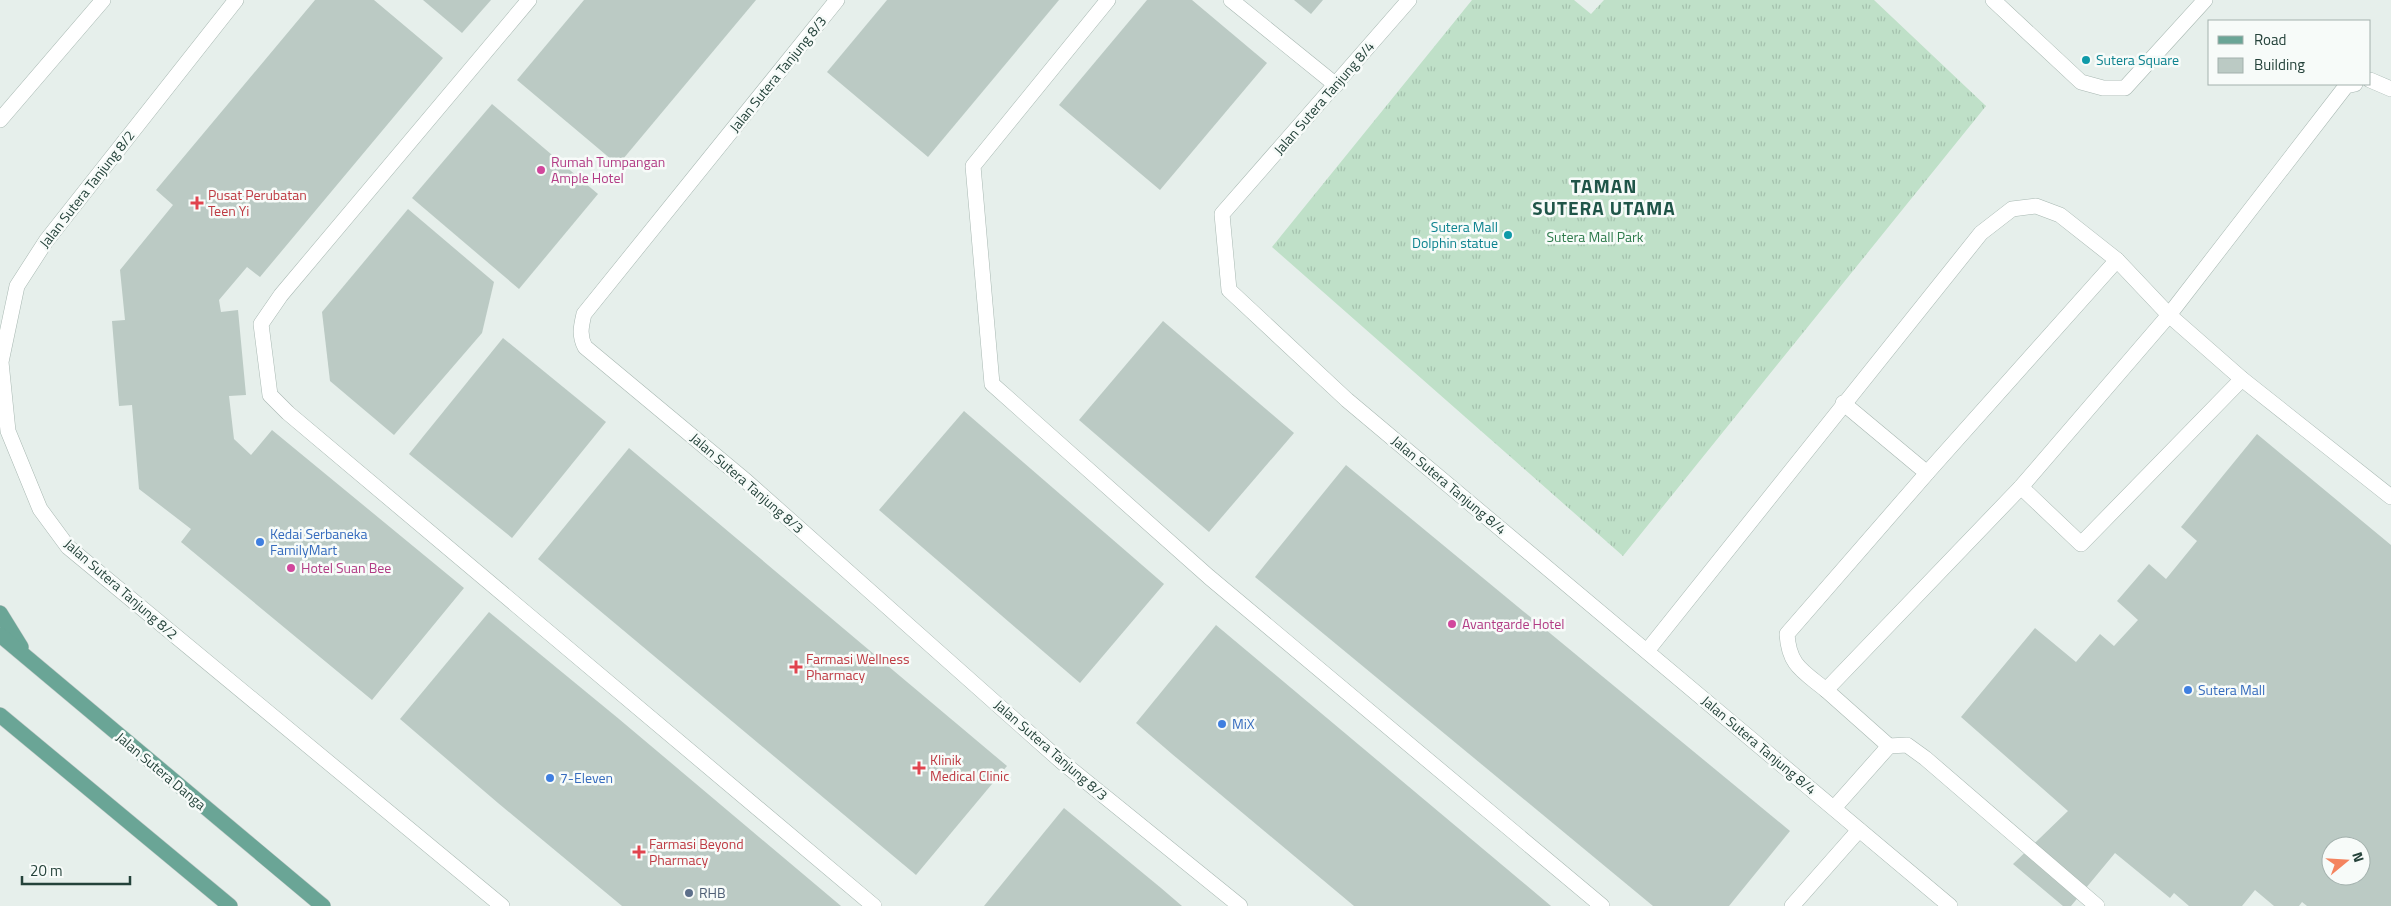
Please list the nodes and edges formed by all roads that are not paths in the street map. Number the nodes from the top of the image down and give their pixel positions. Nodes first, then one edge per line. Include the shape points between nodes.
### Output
1 (103, 0) edge
2 (236, 0) edge
3 (529, 0) edge
4 (837, 0) edge
5 (1108, 0) edge
6 (1231, 0) edge
7 (1409, 0) edge
8 (1994, 0) edge
9 (2205, 0) edge
10 (2371, 80) edge
11 (1336, 85) junction
12 (2350, 85) edge
13 (2391, 89) edge
14 (0, 120) edge
15 (2117, 260) junction
16 (2169, 315) junction
17 (2242, 379) junction
18 (1843, 403) junction
19 (1927, 473) junction
20 (2021, 487) junction
21 (2391, 497) edge
22 (0, 613) edge
23 (0, 635) edge
24 (1647, 651) junction
25 (29, 659) junction
26 (1826, 690) junction
27 (4, 719) edge
28 (1889, 746) junction
29 (1834, 808) junction
30 (1858, 830) junction
31 (230, 906) edge
32 (323, 906) edge
33 (502, 906) edge
34 (874, 906) edge
35 (1240, 906) edge
36 (1602, 906) edge
37 (1792, 906) edge
38 (1950, 906) edge
39 (2096, 906) edge

1 - 14 street
2 - 33 street, Jalan Sutera Tanjung 8/2 via 46,241 17,286 1,362 8,431 40,509 68,547
3 - 34 street via 281,295 261,324 270,395
4 - 35 street, Jalan Sutera Tanjung 8/3 via 584,314 580,329 585,348 746,481 1062,762
5 - 36 street via 973,166 992,384 1209,577
6 - 11 street
7 - 11 street, Jalan Sutera Tanjung 8/4
8 - 9 street via 2081,82 2103,88 2125,88
10 - 13 street
11 - 24 street, Jalan Sutera Tanjung 8/4 via 1222,214 1229,290 1347,400
12 - 16 street via 2346,86
15 - 16 street
15 - 18 street via 2060,215 2036,206 2012,209 1981,233
15 - 19 street
16 - 17 street
16 - 20 street
17 - 20 street via 2081,544
17 - 21 street
18 - 19 street
18 - 24 street
19 - 26 street via 1787,634 1788,652 1796,664
20 - 26 street
22 - 25 main road
23 - 25 main road, Jalan Sutera Danga
24 - 29 street, Jalan Sutera Tanjung 8/4
25 - 32 main road, Jalan Sutera Danga
26 - 28 street
27 - 31 main road
28 - 29 street
28 - 39 street via 1907,745 1925,758
29 - 30 street, Jalan Sutera Tanjung 8/4
30 - 37 street
30 - 38 street, Jalan Sutera Tanjung 8/4

